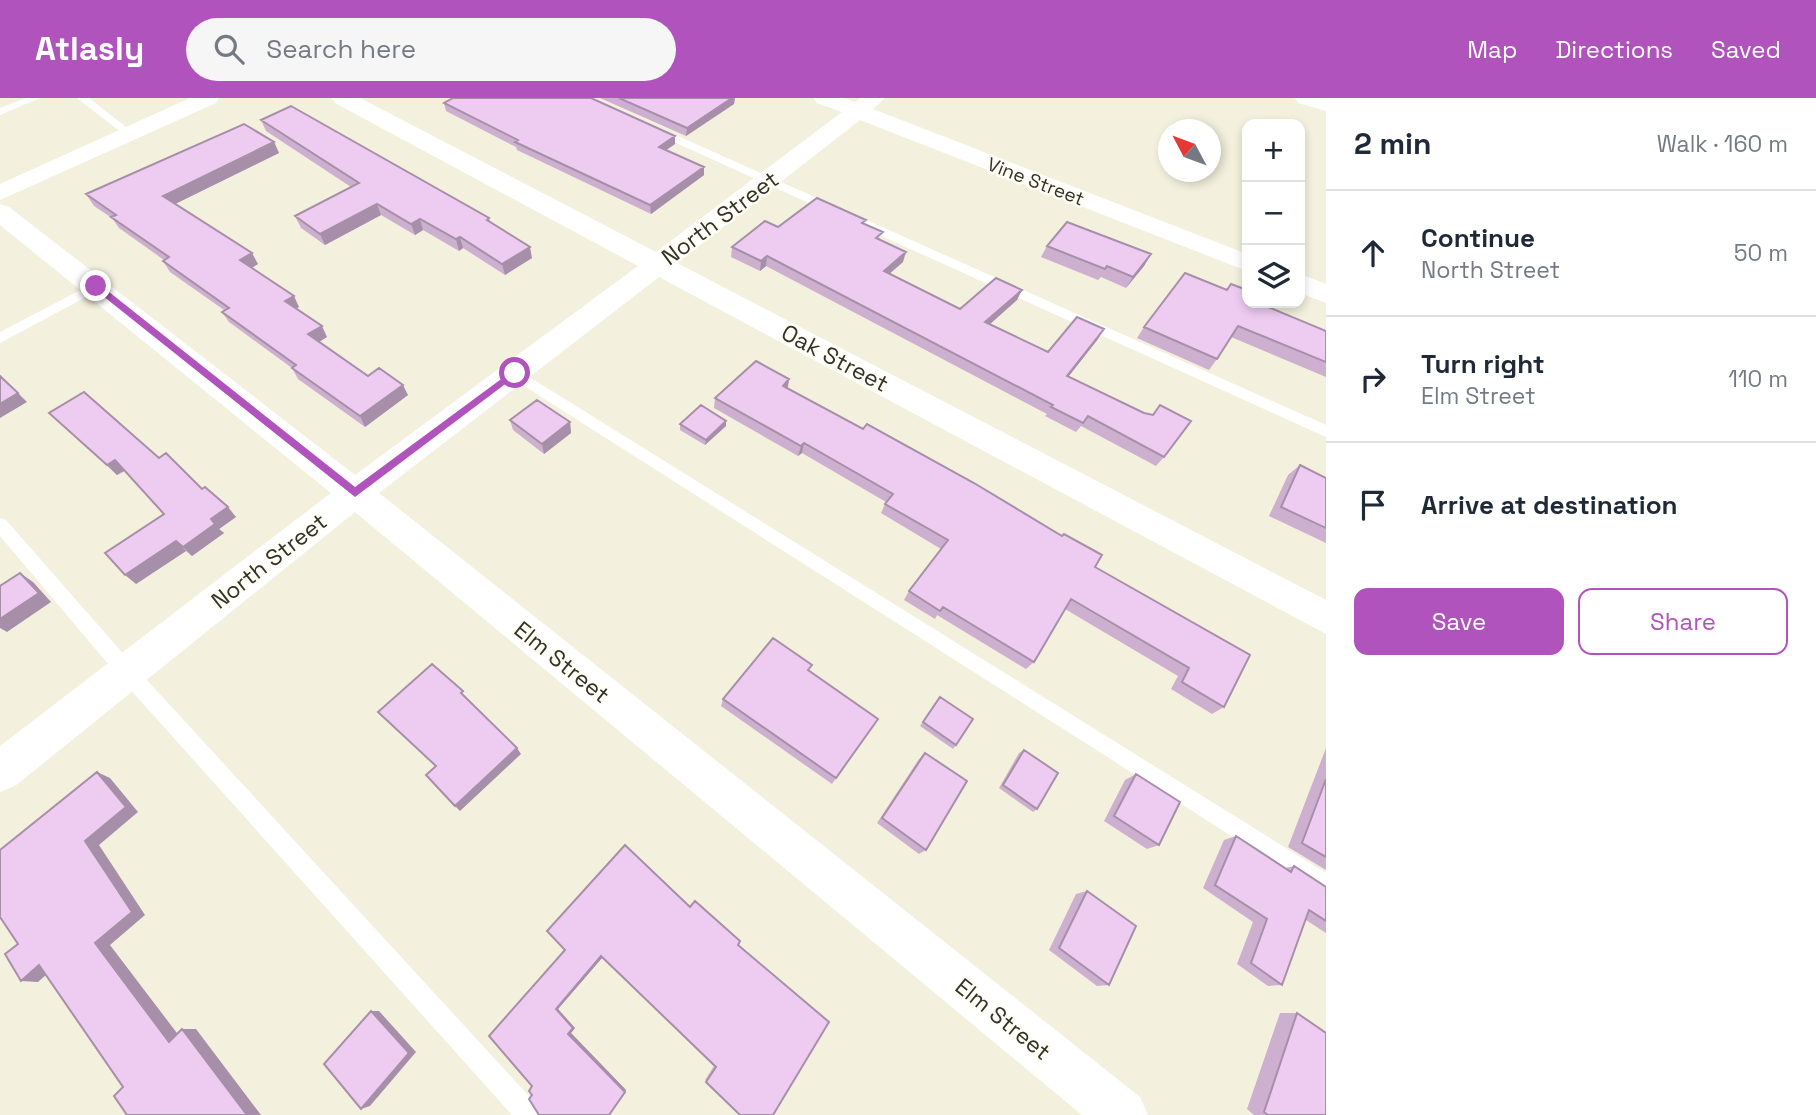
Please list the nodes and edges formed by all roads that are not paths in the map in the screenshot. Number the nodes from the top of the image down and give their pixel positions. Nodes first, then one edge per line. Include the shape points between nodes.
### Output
1 (35, 98) edge
2 (82, 98) edge
3 (208, 98) edge
4 (343, 98) edge
5 (825, 98) edge
6 (1306, 98) edge
7 (865, 104) edge
8 (1326, 104) edge
9 (0, 112) edge
10 (646, 125) edge
11 (130, 134) junction
12 (769, 180) junction
13 (0, 193) edge
14 (0, 212) edge
15 (1242, 261) edge
16 (659, 265) junction
17 (96, 286) junction
18 (1305, 286) edge
19 (1326, 294) edge
20 (0, 338) edge
21 (515, 373) junction
22 (1326, 431) edge
23 (355, 493) junction
24 (0, 525) edge
25 (1326, 618) edge
26 (127, 672) junction
27 (0, 772) edge
28 (1326, 886) edge
29 (530, 1115) edge
30 (1122, 1115) edge

1 - 9 lane
2 - 11 lane
3 - 11 street
4 - 16 street, Oak Street
5 - 7 street, Vine Street
6 - 8 street
7 - 12 street, North Street
7 - 15 street, Vine Street
10 - 12 lane
11 - 13 street
12 - 16 street, North Street
12 - 22 lane
14 - 17 street, Elm Street
16 - 21 street, North Street
16 - 25 street, Oak Street
17 - 20 lane
17 - 23 street, Elm Street
18 - 19 street
21 - 23 street, North Street
21 - 28 lane
23 - 26 street, North Street
23 - 30 street, Elm Street
24 - 26 lane
26 - 27 street, North Street
26 - 29 lane

